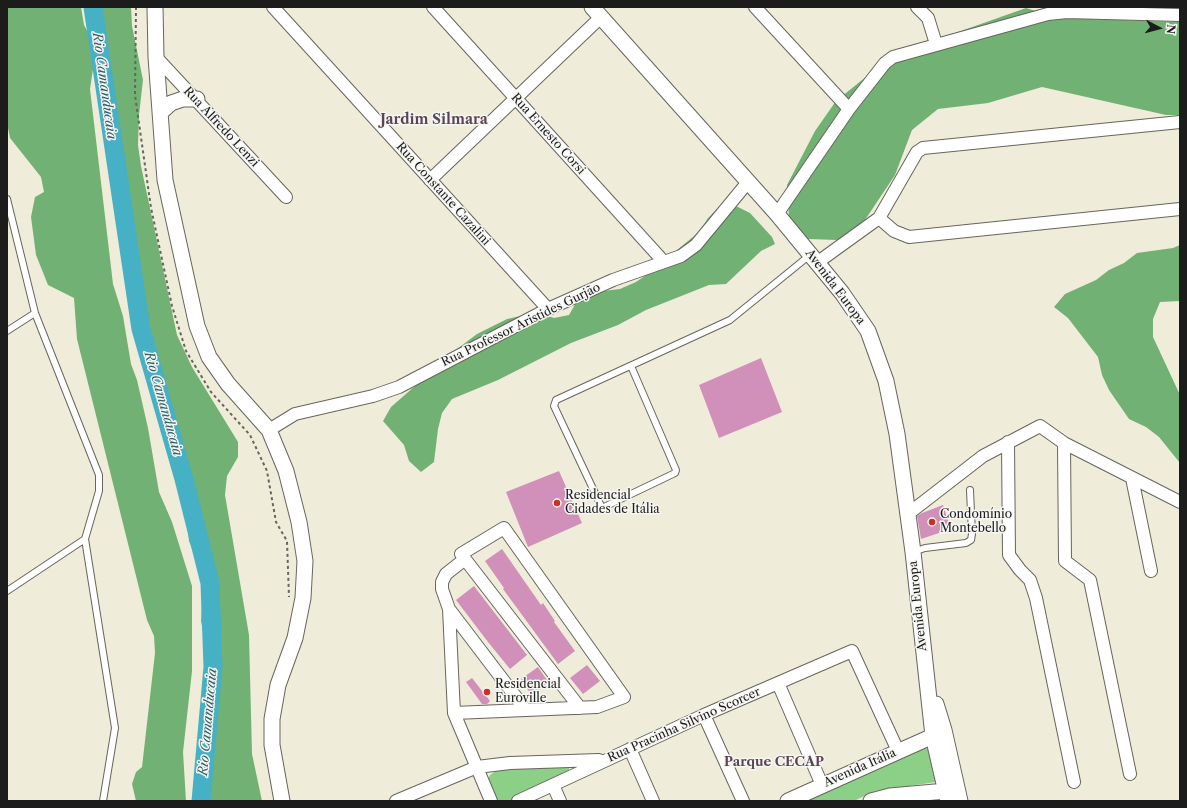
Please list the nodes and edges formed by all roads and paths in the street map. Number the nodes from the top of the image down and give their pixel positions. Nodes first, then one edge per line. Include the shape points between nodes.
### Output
1 (136, 7) edge
2 (155, 7) edge
3 (273, 7) edge
4 (433, 7) edge
5 (755, 7) edge
6 (917, 7) edge
7 (597, 12) edge
8 (1180, 15) edge
9 (936, 44) junction
10 (156, 57) junction
11 (516, 98) junction
12 (197, 99) junction
13 (849, 109) junction
14 (160, 113) junction
15 (1180, 122) edge
16 (430, 180) junction
17 (748, 182) junction
18 (286, 197) dead end
19 (7, 199) edge
20 (1180, 209) edge
21 (777, 214) junction
22 (879, 218) junction
23 (814, 258) junction
24 (664, 262) junction
25 (548, 309) junction
26 (35, 313) junction
27 (7, 331) edge
28 (631, 366) junction
29 (269, 430) junction
30 (1008, 442) junction
31 (1064, 443) junction
32 (1132, 478) junction
33 (970, 490) dead end
34 (1180, 502) edge
35 (908, 514) junction
36 (85, 539) junction
37 (913, 552) junction
38 (465, 559) junction
39 (1151, 571) dead end
40 (7, 591) edge
41 (289, 603) dead end
42 (449, 609) junction
43 (924, 665) junction
44 (778, 683) junction
45 (580, 708) junction
46 (525, 709) junction
47 (454, 713) junction
48 (704, 715) junction
49 (933, 736) junction
50 (630, 749) junction
51 (898, 751) junction
52 (950, 757) junction
53 (605, 760) junction
54 (477, 767) junction
55 (1130, 774) dead end
56 (1074, 782) dead end
57 (553, 785) junction
58 (822, 785) junction
59 (950, 792) edge
60 (914, 798) edge
61 (103, 801) edge
62 (282, 801) edge
63 (396, 801) edge
64 (492, 801) edge
65 (518, 801) edge
66 (560, 801) edge
67 (653, 801) edge
68 (743, 801) edge
69 (788, 801) edge
70 (871, 801) edge
71 (960, 801) edge

1 - 41 path via 135,94 151,208 172,306 186,351 211,392 250,435 267,471 276,522 287,541
2 - 10 street
3 - 16 street, Rua Constante Cazalini
4 - 11 street, Rua Ernesto Corsi
5 - 13 street
6 - 9 street via 928,18
7 - 11 street
7 - 17 street, Avenida Europa
8 - 9 street via 1067,12 1048,14
9 - 13 street via 893,57 885,63
10 - 12 street, Rua Alfredo Lenzi
10 - 14 street
11 - 16 street
11 - 24 street, Rua Ernesto Corsi
12 - 14 street via 183,99 171,103
12 - 18 street, Rua Alfredo Lenzi
13 - 21 street
14 - 29 street via 165,180 197,326 209,357 228,384
15 - 22 street via 923,148 913,158
16 - 25 street, Rua Constante Cazalini
17 - 21 street, Avenida Europa
17 - 24 street, Rua Professor Aristides Gurjão via 696,245 681,256
19 - 26 lane
20 - 22 street via 909,236 894,231
21 - 23 street, Avenida Europa
22 - 23 street
23 - 28 lane via 730,320
23 - 35 street, Avenida Europa via 868,331 886,381 897,434
24 - 25 street, Rua Professor Aristides Gurjão via 613,280
25 - 29 street, Rua Professor Aristides Gurjão via 399,387 373,396 295,414
26 - 27 lane
26 - 36 lane via 99,475 99,491
28 - 28 lane via 676,470 673,476 602,508 554,403
29 - 62 street via 286,471 306,561 303,598 295,638 278,685 272,719 272,744
30 - 31 street via 1040,426
30 - 35 street via 983,456
30 - 56 street via 1009,555 1030,580 1036,598
31 - 32 street
31 - 55 street via 1065,561 1090,580
32 - 34 street
32 - 39 street
33 - 37 lane via 970,540 966,543
35 - 37 street, Avenida Europa
36 - 40 lane
36 - 61 lane via 115,728
37 - 43 street, Avenida Europa
38 - 42 street via 446,574 442,582
38 - 45 street
38 - 45 street via 461,554 504,528 624,696 596,707
42 - 46 street
42 - 47 street
43 - 49 street, Avenida Europa
43 - 52 street, Avenida Europa
44 - 48 street, Rua Pracinha Silvino Scorcer
44 - 51 street, Rua Pracinha Silvino Scorcer via 852,651
44 - 58 street
45 - 46 street
46 - 47 street
47 - 54 street
48 - 50 street, Rua Pracinha Silvino Scorcer
48 - 68 street
49 - 51 street, Avenida Itália
49 - 52 street via 940,738
49 - 59 street, Avenida Europa
50 - 53 street, Rua Pracinha Silvino Scorcer
50 - 67 street
51 - 58 street, Avenida Itália
52 - 59 street, Avenida Europa
53 - 54 street via 510,763
53 - 57 street, Rua Pracinha Silvino Scorcer
54 - 63 street
54 - 64 street
57 - 65 street, Rua Pracinha Silvino Scorcer
57 - 66 street
58 - 69 street, Avenida Itália
59 - 60 street
59 - 71 street, Avenida Europa
60 - 70 street via 890,796

